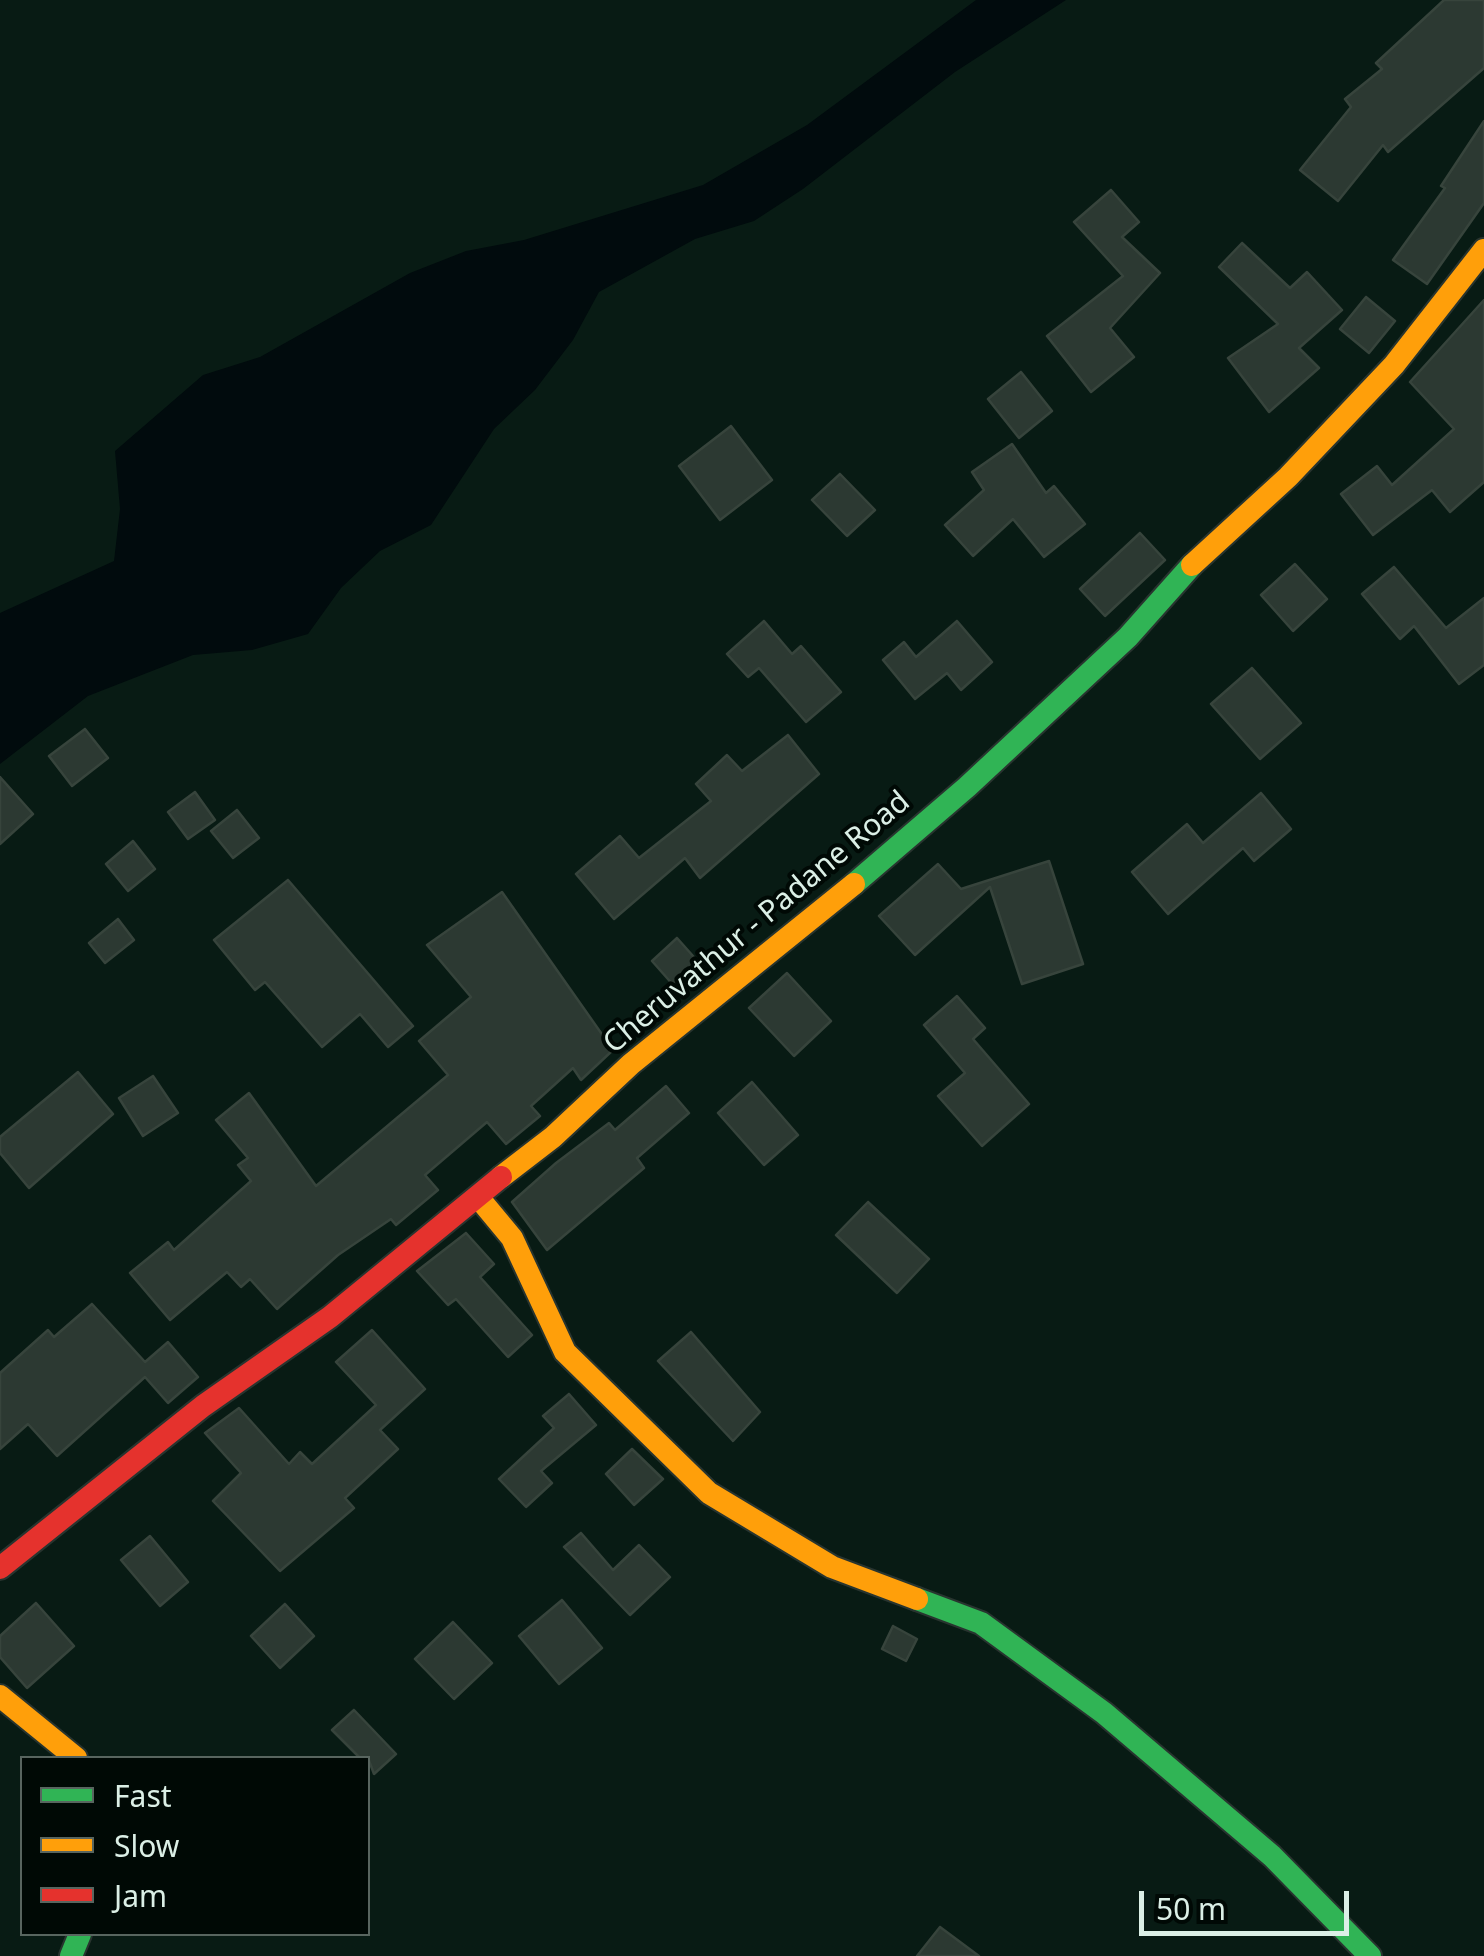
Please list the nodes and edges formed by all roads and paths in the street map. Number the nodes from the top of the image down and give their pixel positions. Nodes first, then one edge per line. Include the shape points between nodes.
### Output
1 (1484, 250) edge
2 (478, 1197) junction
3 (0, 1568) edge
4 (0, 1696) edge
5 (74, 1756) edge
6 (1370, 1956) edge

1 - 2 main road, Cheruvathur - Padane Road via 1394,365 1048,714 854,886
2 - 3 main road, Cheruvathur - Padane Road
2 - 6 main road via 512,1238 565,1352 710,1494 832,1567 981,1623 1104,1713 1272,1856
4 - 5 main road

